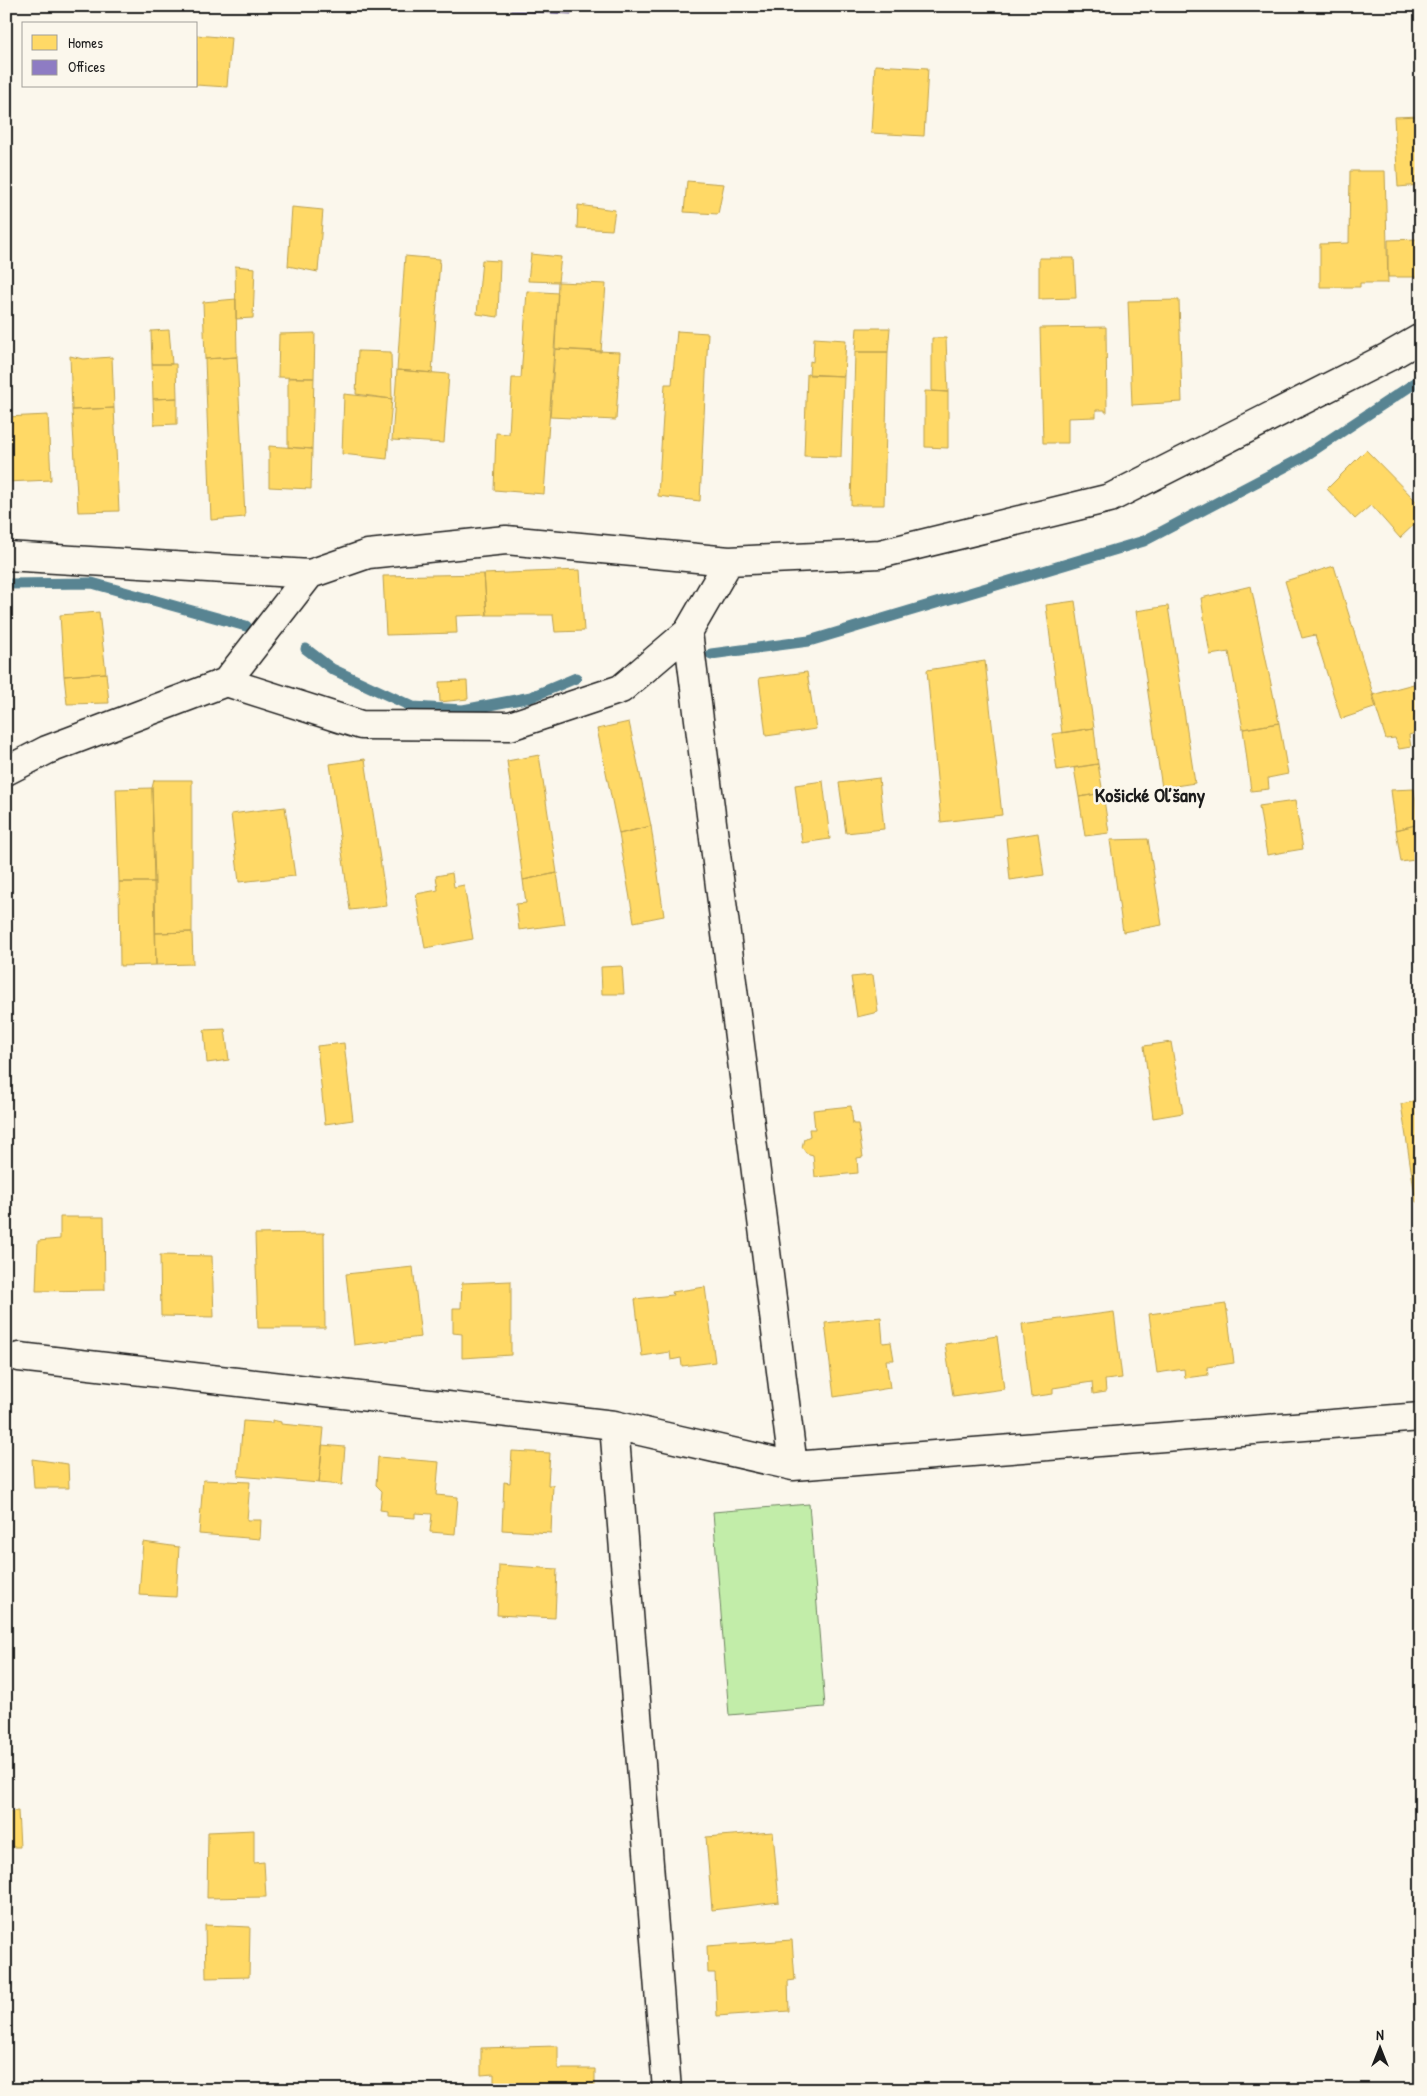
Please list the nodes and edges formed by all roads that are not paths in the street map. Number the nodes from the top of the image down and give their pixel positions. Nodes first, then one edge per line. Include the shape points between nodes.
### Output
1 (1421, 338) edge
2 (6, 556) edge
3 (729, 561) junction
4 (310, 574) junction
5 (688, 632) junction
6 (226, 682) junction
7 (6, 771) edge
8 (19, 1357) dead end
9 (1421, 1417) edge
10 (614, 1425) junction
11 (793, 1466) junction
12 (667, 2090) edge

1 - 3 street via 1388,358 1110,498 880,554
2 - 4 street
3 - 4 street via 506,540 368,554
3 - 5 street
4 - 6 street
5 - 6 street via 621,689 510,726 361,725
5 - 11 street
6 - 7 street via 47,750
8 - 10 street
9 - 11 street
10 - 11 street
10 - 12 street

